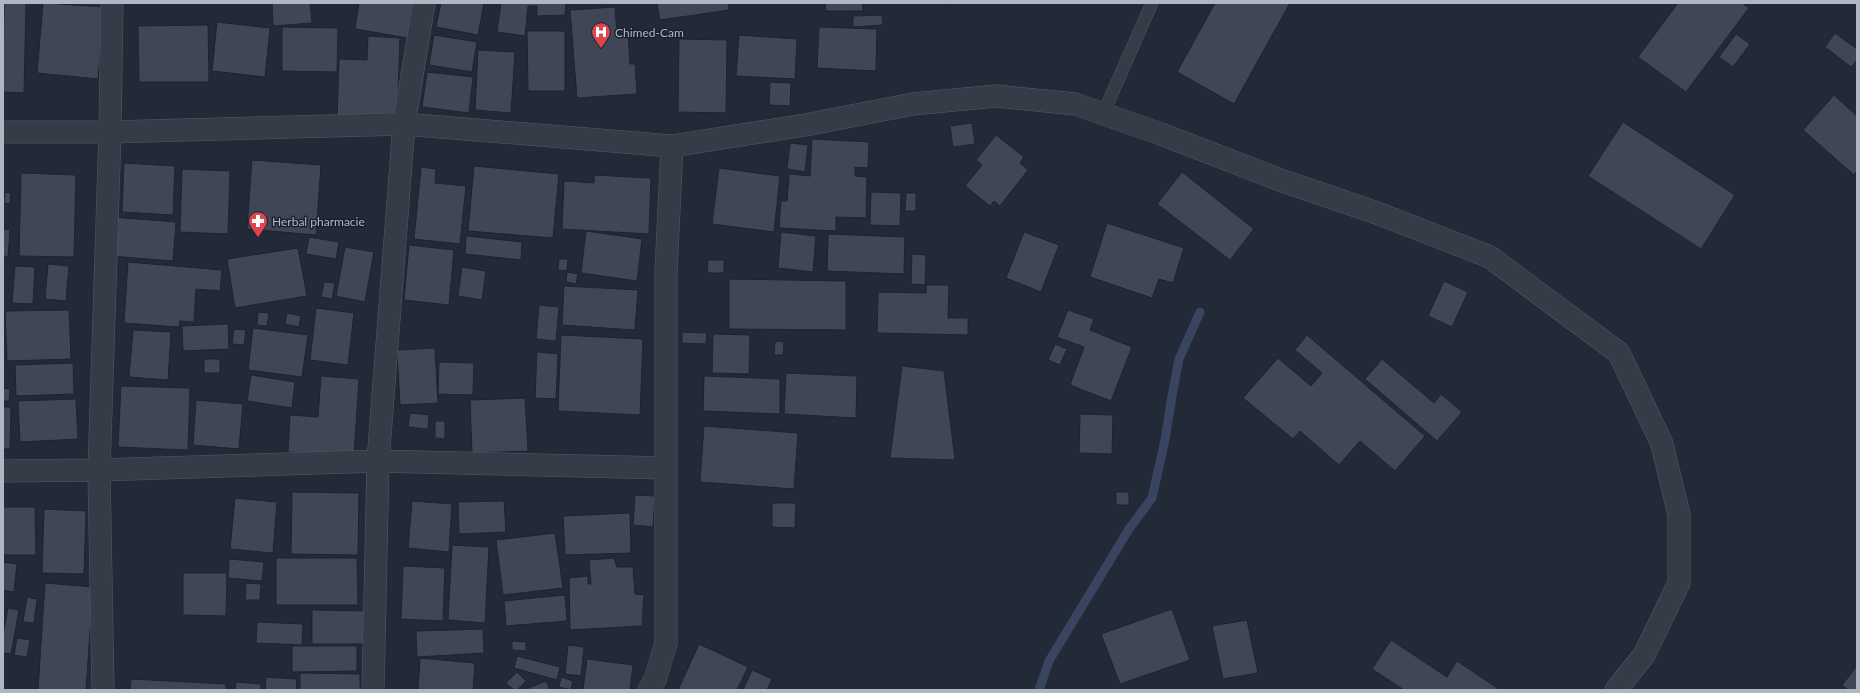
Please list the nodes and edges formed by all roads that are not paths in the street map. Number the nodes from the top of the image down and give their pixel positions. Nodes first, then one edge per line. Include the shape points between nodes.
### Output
1 (112, 3) edge
2 (424, 3) edge
3 (1152, 3) edge
4 (1103, 114) junction
5 (404, 124) junction
6 (3, 132) edge
7 (110, 132) junction
8 (672, 146) junction
9 (378, 462) junction
10 (666, 468) junction
11 (100, 470) junction
12 (3, 471) edge
13 (103, 690) edge
14 (374, 690) edge
15 (649, 690) edge
16 (1616, 690) edge

1 - 7 street
2 - 5 street
3 - 4 lane
4 - 8 street via 1074,104 996,96 913,104 805,125
4 - 16 street via 1377,213 1490,257 1619,353 1662,444 1679,515 1679,583 1644,655
5 - 7 street
5 - 8 street
5 - 9 street
6 - 7 street
7 - 11 street
8 - 10 street via 666,272
9 - 10 street
9 - 11 street
9 - 14 street
10 - 15 street via 666,643 655,680
11 - 12 street
11 - 13 street

